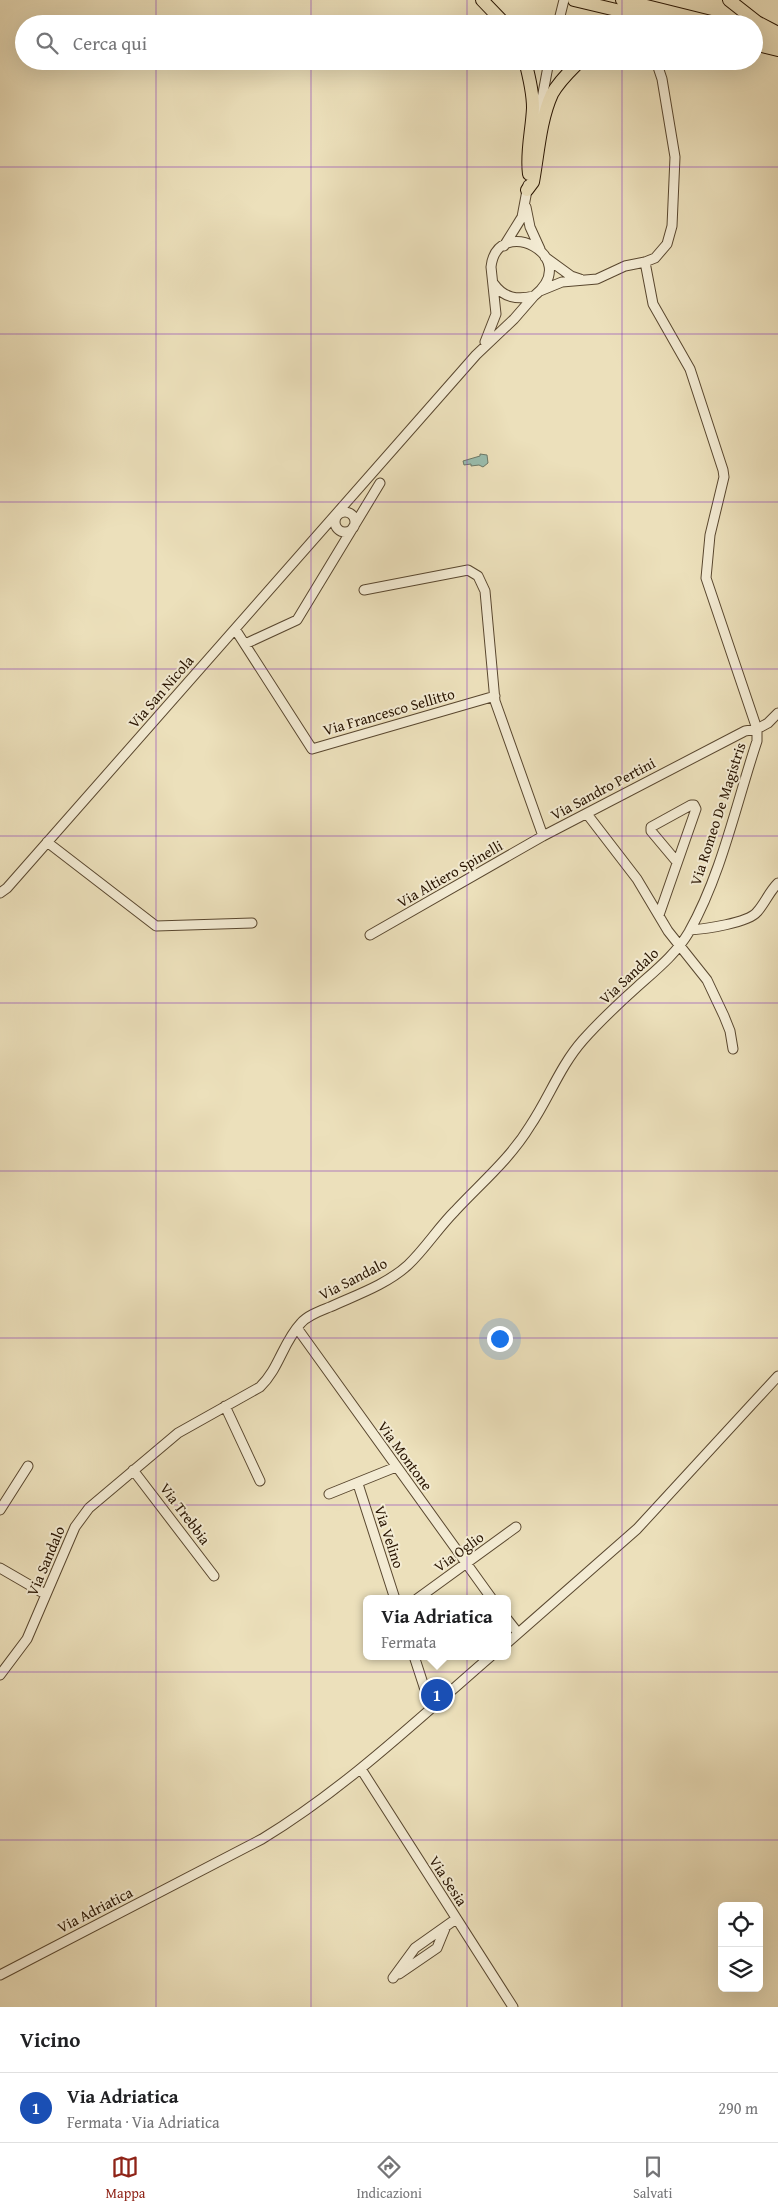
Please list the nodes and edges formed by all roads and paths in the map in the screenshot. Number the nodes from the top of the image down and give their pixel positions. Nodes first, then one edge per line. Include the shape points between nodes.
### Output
1 (482, 0) edge
2 (564, 0) edge
3 (574, 0) edge
4 (622, 0) edge
5 (729, 0) edge
6 (496, 15) edge
7 (560, 15) edge
8 (637, 15) edge
9 (683, 15) edge
10 (748, 15) edge
11 (763, 25) edge
12 (778, 33) edge
13 (763, 34) edge
14 (778, 38) edge
15 (528, 70) edge
16 (547, 70) edge
17 (572, 70) edge
18 (659, 70) edge
19 (530, 174) junction
20 (527, 196) junction
21 (503, 246) junction
22 (543, 253) junction
23 (645, 262) junction
24 (588, 281) junction
25 (494, 284) junction
26 (537, 294) junction
27 (476, 355) junction
28 (380, 483) dead end
29 (336, 515) junction
30 (354, 527) junction
31 (364, 590) dead end
32 (235, 629) junction
33 (245, 644) junction
34 (494, 696) junction
35 (778, 714) edge
36 (757, 729) junction
37 (587, 814) junction
38 (543, 836) junction
39 (47, 842) junction
40 (677, 862) junction
41 (778, 883) edge
42 (4, 890) edge
43 (0, 900) edge
44 (659, 915) junction
45 (252, 923) dead end
46 (690, 930) junction
47 (370, 935) dead end
48 (679, 946) junction
49 (733, 1049) dead end
50 (297, 1328) junction
51 (778, 1376) edge
52 (225, 1406) junction
53 (28, 1466) dead end
54 (396, 1467) junction
55 (134, 1470) junction
56 (260, 1481) dead end
57 (358, 1484) junction
58 (329, 1494) dead end
59 (0, 1510) edge
60 (516, 1527) dead end
61 (466, 1564) junction
62 (0, 1568) edge
63 (214, 1576) dead end
64 (45, 1594) junction
65 (394, 1595) edge
66 (423, 1595) edge
67 (489, 1595) edge
68 (511, 1624) edge
69 (518, 1634) junction
70 (511, 1640) edge
71 (415, 1660) edge
72 (486, 1660) edge
73 (0, 1675) edge
74 (431, 1708) junction
75 (361, 1769) junction
76 (456, 1919) junction
77 (446, 1926) junction
78 (0, 1974) edge
79 (513, 2007) edge

1 - 6 highway
2 - 7 street
3 - 8 highway
4 - 9 highway
5 - 10 highway
11 - 12 highway
13 - 14 highway
15 - 19 highway via 532,100 527,157
16 - 19 street
17 - 20 highway via 552,96
18 - 23 street, Via San Nicola via 672,136 675,186 670,237 660,253
19 - 20 street
20 - 21 street, Via San Nicola via 519,224
20 - 22 street via 530,227
21 - 22 street via 524,242
21 - 25 street, Via San Nicola via 492,260
22 - 24 street via 570,276
22 - 26 street, Via San Nicola via 548,275
23 - 24 street, Via San Nicola
23 - 36 street via 653,304 690,369 723,470 710,535 706,578
24 - 26 street, Via San Nicola via 562,282
25 - 26 street, Via San Nicola via 514,299
25 - 27 street, Via San Nicola via 494,322
26 - 27 street, Via San Nicola
27 - 29 street, Via San Nicola
28 - 30 street
29 - 30 street via 348,511 356,521
29 - 30 street via 336,528 349,532
29 - 32 street, Via San Nicola
30 - 33 street via 297,620
31 - 34 street, Via Sandro Pertini via 468,570 478,576 485,591
32 - 33 street, Via Francesco Sellitto
32 - 39 street, Via San Nicola
33 - 34 street, Via Francesco Sellitto via 312,749
34 - 38 street, Via Sandro Pertini
35 - 36 street, Via Romeo De Magistris
36 - 37 street, Via Sandro Pertini via 745,732
36 - 46 street, Via Romeo De Magistris via 757,741 729,829
37 - 38 street, Via Sandro Pertini
37 - 44 street via 637,879
38 - 47 street, Via Altiero Spinelli
39 - 42 street, Via San Nicola
39 - 45 street via 156,926
40 - 40 street via 696,809 694,805 651,827
40 - 44 street
41 - 46 street via 751,918
42 - 43 street, Via San Nicola
44 - 48 street
46 - 48 street, Via Sandalo
48 - 49 street via 713,991 730,1031
48 - 50 street, Via Sandalo via 581,1042 515,1148 437,1230 424,1249 380,1284 315,1314
50 - 52 street, Via Sandalo via 268,1379 260,1387
50 - 54 street, Via Montone
51 - 69 street via 637,1529
52 - 55 street, Via Sandalo via 178,1433
52 - 56 street
53 - 59 street
54 - 57 street
54 - 61 street, Via Montone
55 - 63 street, Via Trebbia
55 - 64 street, Via Sandalo via 80,1518
57 - 58 street
57 - 65 street, Via Velino
60 - 61 street, Via Oglio
61 - 66 street, Via Oglio
61 - 67 street, Via Montone
62 - 64 street
64 - 73 street, Via Sandalo via 27,1639
68 - 69 street
69 - 70 street
71 - 74 street
72 - 74 street, Via Adriatica
74 - 75 street, Via Adriatica
75 - 76 street, Via Sesia
75 - 78 street, Via Adriatica via 299,1816 262,1839
76 - 77 street
76 - 79 street, Via Sesia
77 - 77 street via 437,1948 393,1978 415,1948

